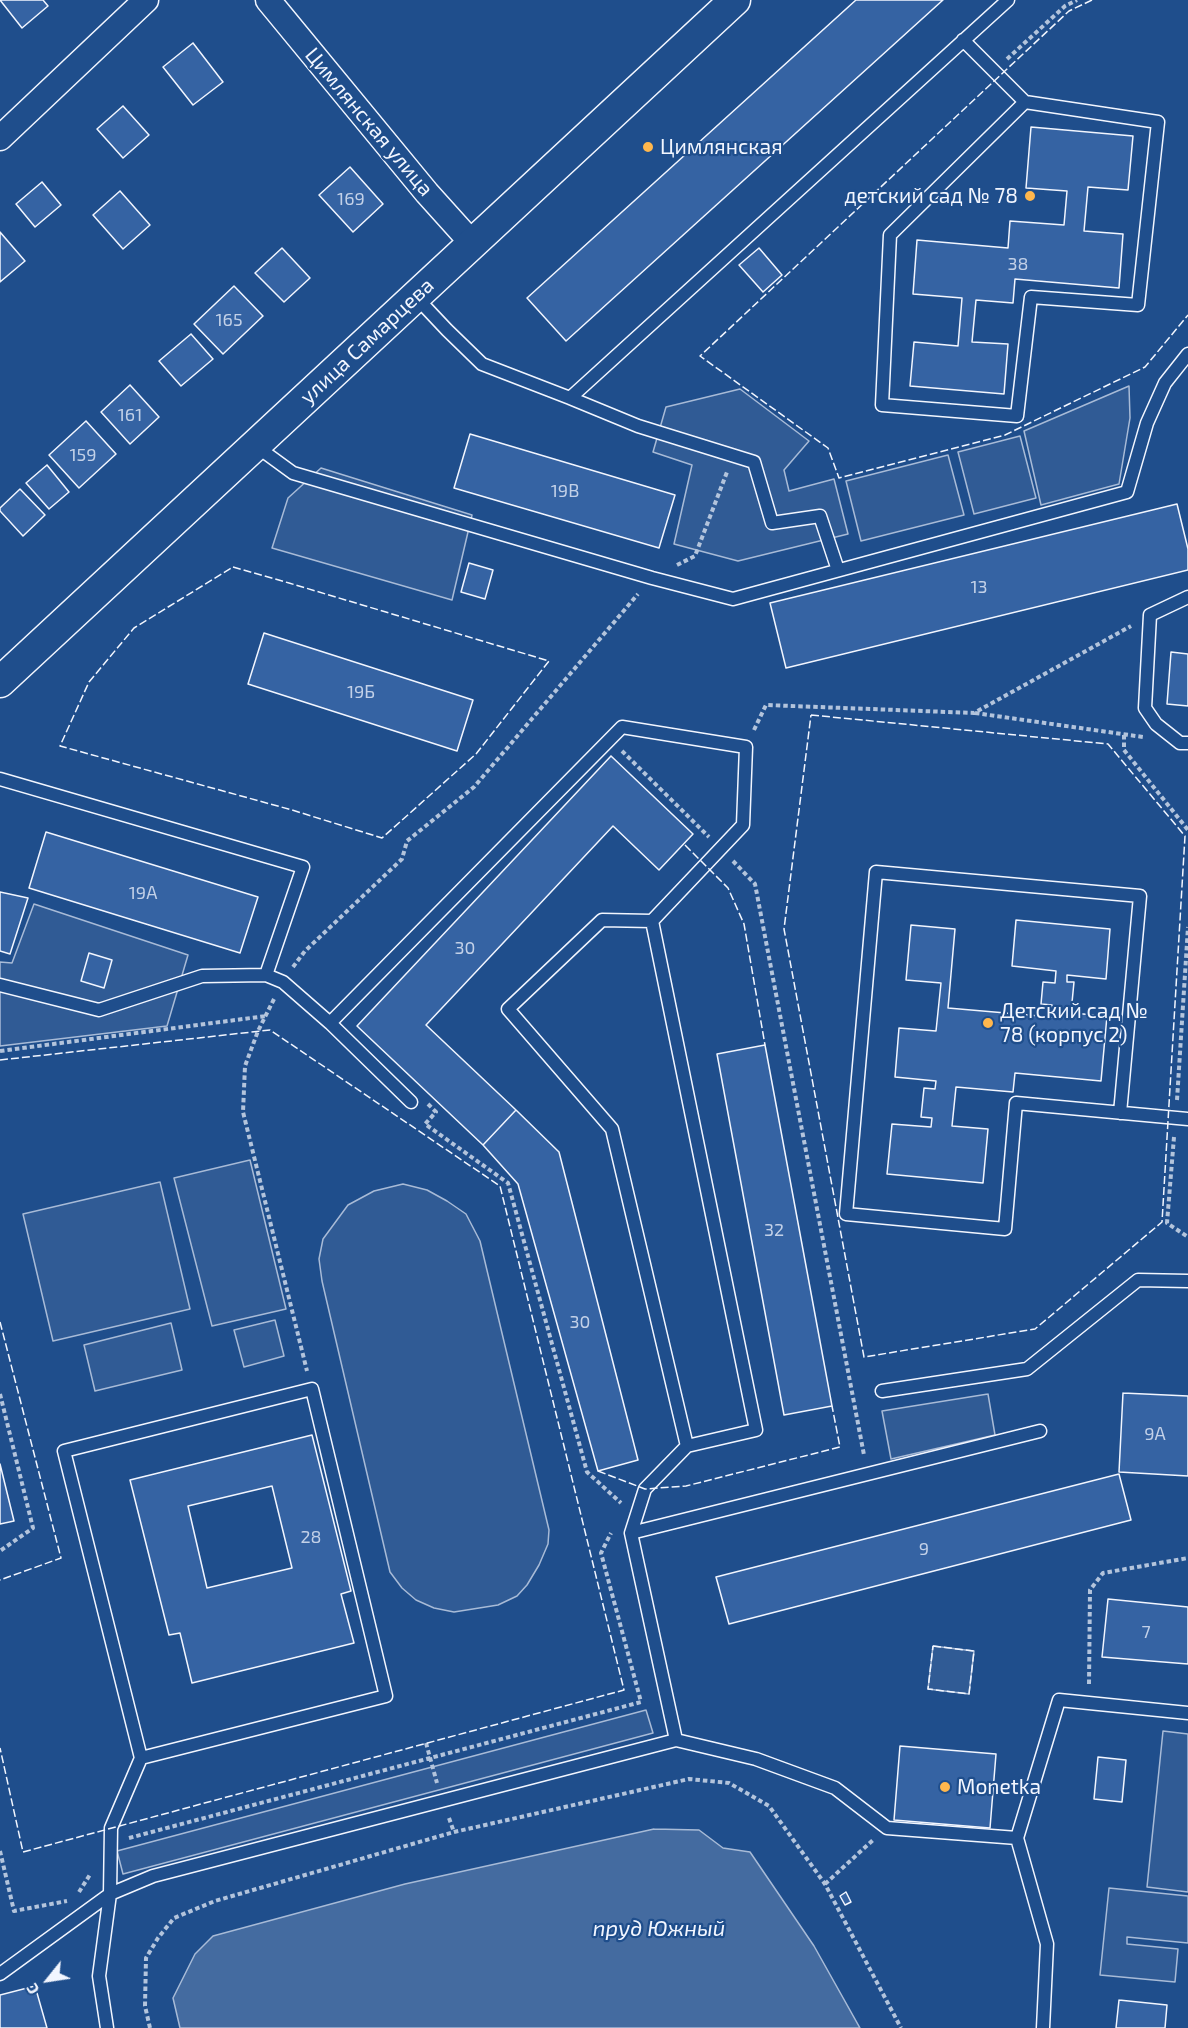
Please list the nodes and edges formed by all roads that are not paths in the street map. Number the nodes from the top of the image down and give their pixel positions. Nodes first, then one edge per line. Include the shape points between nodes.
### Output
1 (146, 0) edge
2 (268, 0) edge
3 (735, 0) edge
4 (1008, 0) edge
5 (963, 40) junction
6 (1025, 102) junction
7 (0, 138) edge
8 (472, 243) junction
9 (415, 296) junction
10 (1188, 354) edge
11 (570, 398) junction
12 (254, 445) junction
13 (838, 570) junction
14 (1188, 597) edge
15 (0, 682) edge
16 (1184, 743) edge
17 (0, 779) edge
18 (652, 921) junction
19 (266, 975) junction
20 (0, 985) edge
21 (330, 1023) junction
22 (411, 1102) dead end
23 (1120, 1113) junction
24 (1182, 1119) edge
25 (1188, 1281) edge
26 (882, 1391) dead end
27 (1040, 1431) dead end
28 (687, 1446) junction
29 (631, 1533) junction
30 (1188, 1713) edge
31 (676, 1740) junction
32 (141, 1758) junction
33 (1017, 1838) junction
34 (110, 1894) junction
35 (0, 1974) edge
36 (107, 2028) edge
37 (1043, 2028) edge

1 - 7 street
2 - 8 street, Цимлянская улица
3 - 8 street, улица Самарцева
4 - 5 lane
5 - 6 lane
5 - 11 lane
6 - 6 lane via 1158,122 1138,305 1031,297 1017,416 882,405 890,235
8 - 9 street, улица Самарцева
9 - 11 lane via 482,364
9 - 12 street, улица Самарцева
10 - 13 lane via 1165,384 1147,423 1127,492
11 - 13 lane via 638,426 754,462 772,523 820,516
12 - 13 lane via 293,473 733,599
12 - 15 street, улица Самарцева
14 - 16 lane via 1150,615 1145,708 1156,724
17 - 19 lane via 303,867
18 - 21 lane via 743,825 746,747 621,727
18 - 28 lane via 756,1430
18 - 28 lane via 602,920 508,1009 612,1129
19 - 20 lane via 202,976 99,1011
19 - 21 lane via 283,982
21 - 22 lane
23 - 23 lane via 1140,896 876,872 846,1214 1005,1229 1016,1103
23 - 24 lane
25 - 26 lane via 1138,1280 1027,1369
27 - 29 lane
28 - 29 lane via 645,1489
29 - 31 lane
30 - 33 lane via 1059,1700
31 - 33 lane via 756,1759 835,1788 887,1828
31 - 34 lane via 153,1876
32 - 32 lane via 64,1451 312,1389 386,1696
32 - 34 lane via 111,1828
33 - 37 lane via 1047,1944
34 - 35 lane
34 - 36 lane via 99,1976

